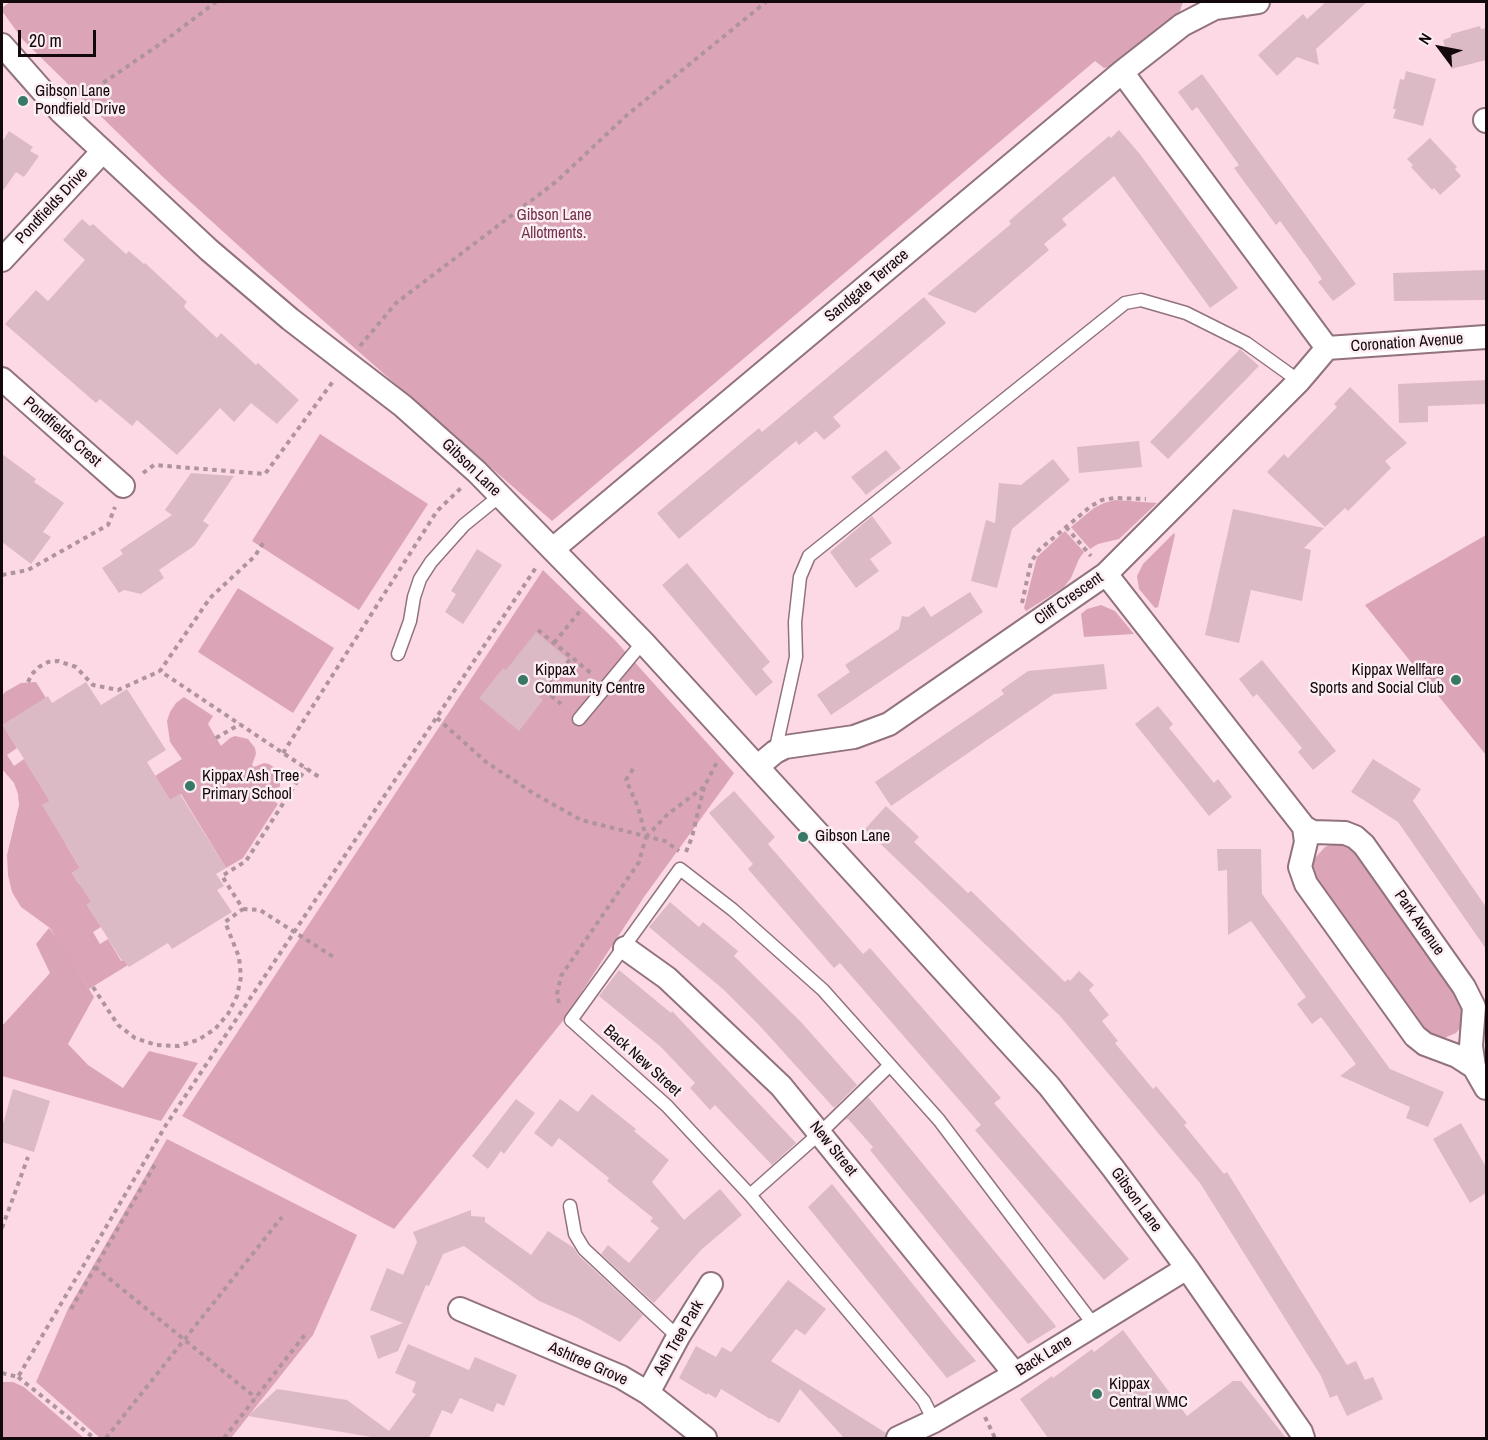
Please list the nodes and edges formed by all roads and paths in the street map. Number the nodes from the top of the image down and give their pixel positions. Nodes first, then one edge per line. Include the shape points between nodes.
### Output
1 (216, 2) edge
2 (766, 2) edge
3 (1258, 2) edge
4 (2, 45) edge
5 (1122, 72) junction
6 (61, 112) junction
7 (103, 151) junction
8 (2, 260) edge
9 (1486, 337) edge
10 (1327, 348) junction
11 (347, 362) junction
12 (2, 379) edge
13 (1299, 381) junction
14 (123, 486) junction
15 (501, 495) junction
16 (450, 499) dead end
17 (1178, 502) junction
18 (1066, 527) junction
19 (263, 543) dead end
20 (553, 549) junction
21 (1106, 574) junction
22 (2, 575) edge
23 (595, 593) junction
24 (538, 630) dead end
25 (1015, 636) junction
26 (643, 642) junction
27 (554, 643) junction
28 (398, 654) dead end
29 (572, 657) junction
30 (160, 671) junction
31 (28, 682) dead end
32 (607, 686) junction
33 (561, 704) dead end
34 (437, 718) junction
35 (579, 719) dead end
36 (240, 724) junction
37 (216, 738) dead end
38 (735, 743) junction
39 (775, 752) junction
40 (283, 753) junction
41 (635, 766) dead end
42 (757, 767) junction
43 (306, 768) junction
44 (319, 777) dead end
45 (704, 787) junction
46 (1304, 827) junction
47 (646, 837) junction
48 (243, 909) junction
49 (295, 931) junction
50 (625, 948) junction
51 (335, 958) dead end
52 (93, 987) dead end
53 (571, 1020) junction
54 (890, 1065) junction
55 (1474, 1067) junction
56 (1486, 1088) edge
57 (820, 1133) junction
58 (28, 1156) dead end
59 (157, 1161) dead end
60 (750, 1195) junction
61 (570, 1206) dead end
62 (282, 1217) dead end
63 (2, 1228) edge
64 (95, 1268) junction
65 (1187, 1269) junction
66 (711, 1284) dead end
67 (71, 1309) dead end
68 (460, 1310) dead end
69 (1094, 1325) junction
70 (307, 1332) dead end
71 (678, 1336) junction
72 (184, 1340) junction
73 (2, 1373) edge
74 (1015, 1374) junction
75 (18, 1377) junction
76 (648, 1393) junction
77 (256, 1398) junction
78 (934, 1421) junction
79 (94, 1438) edge
80 (106, 1438) edge
81 (224, 1438) edge
82 (705, 1438) edge
83 (898, 1438) edge
84 (1303, 1438) edge

1 - 6 path
2 - 11 path via 627,115 557,181 396,303
3 - 5 street, Sandgate Terrace via 1215,8 1182,25
4 - 6 street, Gibson Lane
5 - 10 street
5 - 20 street, Sandgate Terrace
6 - 7 street, Gibson Lane
7 - 8 street, Pondfields Drive
7 - 11 street, Gibson Lane via 244,281
9 - 10 street, Coronation Avenue
10 - 13 street, Cliff Crescent
11 - 14 path via 265,474 154,465
11 - 15 street, Gibson Lane via 403,406
12 - 14 street, Pondfields Crest
13 - 17 street, Cliff Crescent
13 - 39 lane via 1246,344 1186,313 1141,300 1125,303 809,556 800,577 796,657
14 - 22 path via 108,525 27,570
15 - 20 street, Gibson Lane
15 - 28 lane via 464,525 431,561 420,579
16 - 40 path via 437,511
17 - 18 path via 1102,500
17 - 21 street, Cliff Crescent
18 - 21 path
18 - 25 path via 1034,555
19 - 30 path via 255,556 210,598
20 - 23 street, Gibson Lane
20 - 34 path via 536,567
21 - 25 street, Cliff Crescent
21 - 46 street
23 - 26 street, Gibson Lane
23 - 27 path
24 - 27 path
25 - 39 street, Cliff Crescent via 889,724 854,737 785,747
26 - 32 lane
26 - 38 street, Gibson Lane
27 - 29 path
29 - 32 path
29 - 33 path via 544,690
30 - 31 path via 118,690 93,685 76,667 58,661 39,667
30 - 36 path
32 - 35 lane
34 - 47 path via 486,762 533,793 581,820
34 - 49 path
36 - 37 path
36 - 40 path
38 - 42 street, Gibson Lane
38 - 45 path via 717,761
39 - 42 street, Cliff Crescent
40 - 43 path
41 - 47 path via 626,780
42 - 65 street, Gibson Lane via 1048,1086
43 - 44 path
43 - 48 path via 246,861 222,876
45 - 47 path via 668,814
45 - 47 path via 693,837 685,854 665,842
46 - 55 street via 1306,842 1300,867 1306,885 1414,1036
46 - 55 street, Park Avenue via 1313,832 1345,833 1364,845 1471,998 1475,1016 1471,1046
47 - 53 path via 639,862 561,976 557,994 560,1008
48 - 49 path via 260,910
48 - 52 path via 225,922 239,957 237,996 215,1029 198,1040 178,1046 156,1045 135,1038 118,1025
49 - 51 path
49 - 75 path via 166,1125
50 - 53 lane
50 - 54 lane via 680,869 824,990
50 - 57 street, New Street via 667,978 781,1086
53 - 60 lane, Back New Street via 667,1106
54 - 57 lane
54 - 69 lane via 939,1120
55 - 56 street, Park Avenue
57 - 60 lane
57 - 74 street, New Street
58 - 63 path
59 - 64 path
60 - 78 lane, Back New Street via 924,1401
61 - 71 lane via 575,1234 584,1248
62 - 72 path
64 - 67 path
64 - 72 path
65 - 69 street, Back Lane
65 - 84 street, Gibson Lane
66 - 71 street, Ash Tree Park
68 - 76 street, Ashtree Grove via 621,1377
69 - 74 street, Back Lane
70 - 77 path
71 - 76 street, Ash Tree Park
72 - 77 path
72 - 80 path
73 - 75 path
74 - 78 street, Back Lane
75 - 79 path
76 - 82 street, Ashtree Grove
77 - 81 path
78 - 83 street, Back Lane

